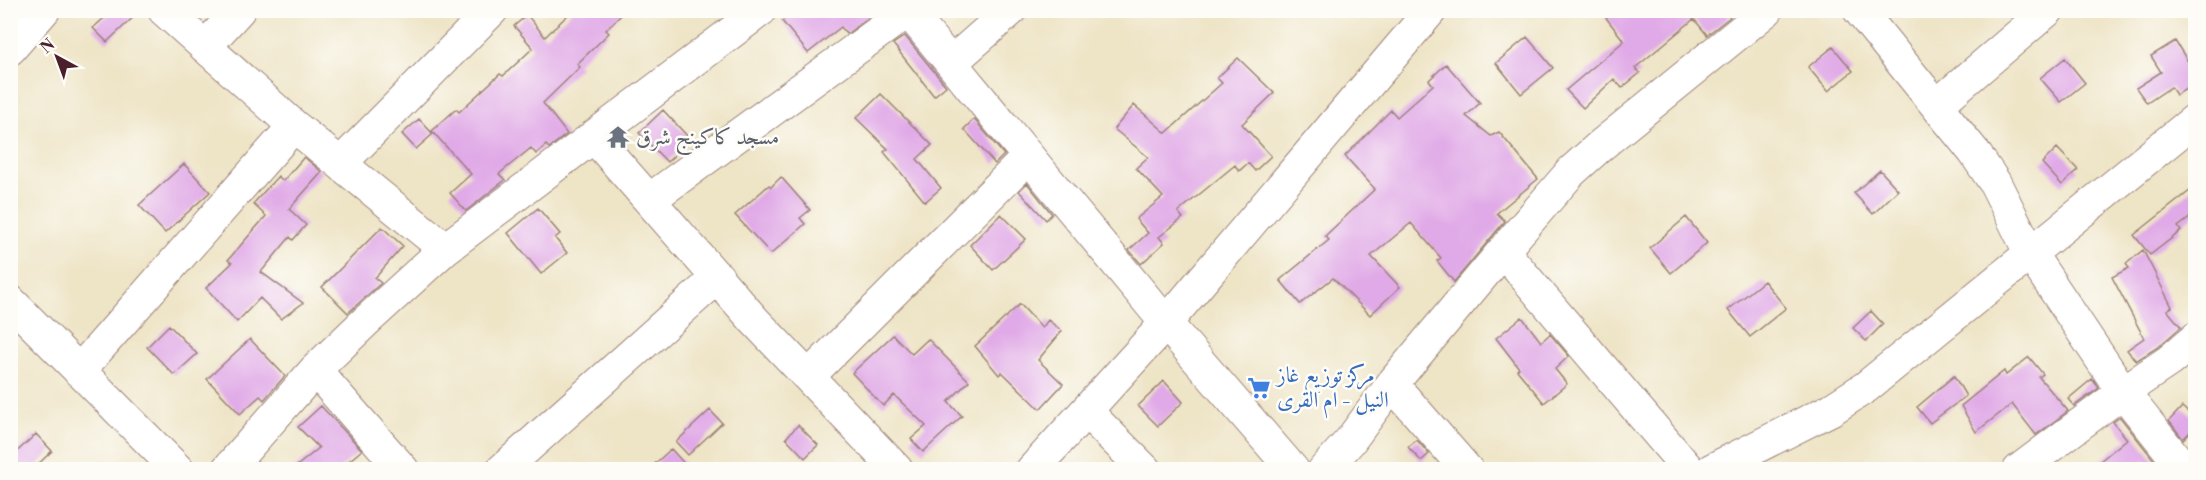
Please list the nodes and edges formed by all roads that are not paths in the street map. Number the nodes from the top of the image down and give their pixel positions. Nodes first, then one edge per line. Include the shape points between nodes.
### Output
1 (44, 10) edge
2 (164, 10) edge
3 (239, 10) edge
4 (492, 10) edge
5 (760, 10) edge
6 (1011, 10) edge
7 (1431, 10) edge
8 (1767, 10) edge
9 (1859, 10) edge
10 (2048, 10) edge
11 (205, 47) junction
12 (10, 49) edge
13 (952, 62) junction
14 (1937, 105) junction
15 (2196, 119) edge
16 (294, 126) junction
17 (594, 137) junction
18 (1028, 157) junction
19 (341, 164) junction
20 (649, 200) junction
21 (446, 249) junction
22 (1503, 251) junction
23 (2030, 253) junction
24 (718, 277) junction
25 (10, 301) edge
26 (1166, 322) junction
27 (2196, 338) edge
28 (315, 370) junction
29 (79, 371) junction
30 (808, 376) junction
31 (1392, 384) junction
32 (2123, 392) junction
33 (1086, 411) junction
34 (178, 470) edge
35 (227, 470) edge
36 (403, 470) edge
37 (502, 470) edge
38 (897, 470) edge
39 (1032, 470) edge
40 (1145, 470) edge
41 (1293, 470) edge
42 (1324, 470) edge
43 (1467, 470) edge
44 (1689, 470) edge
45 (1711, 470) edge
46 (2019, 470) edge
47 (2185, 470) edge

1 - 12 street
2 - 11 street
3 - 11 street
4 - 19 street
5 - 17 street
6 - 13 street
7 - 26 street
8 - 22 street via 1586,159 1553,191
9 - 14 street
10 - 14 street
11 - 16 street
13 - 18 street
13 - 20 street via 908,10
14 - 23 street via 1995,183
15 - 23 street
16 - 19 street
16 - 29 street
17 - 20 street
17 - 21 street
18 - 26 street
18 - 30 street
19 - 21 street
20 - 24 street
21 - 28 street
22 - 31 street
22 - 44 street
23 - 32 street
23 - 45 street via 1866,387 1832,409
24 - 30 street
24 - 37 street
25 - 29 street
26 - 33 street
26 - 41 street
27 - 32 street
28 - 35 street
28 - 36 street
29 - 34 street
30 - 38 street
31 - 42 street
31 - 43 street
32 - 46 street
32 - 47 street
33 - 39 street
33 - 40 street

